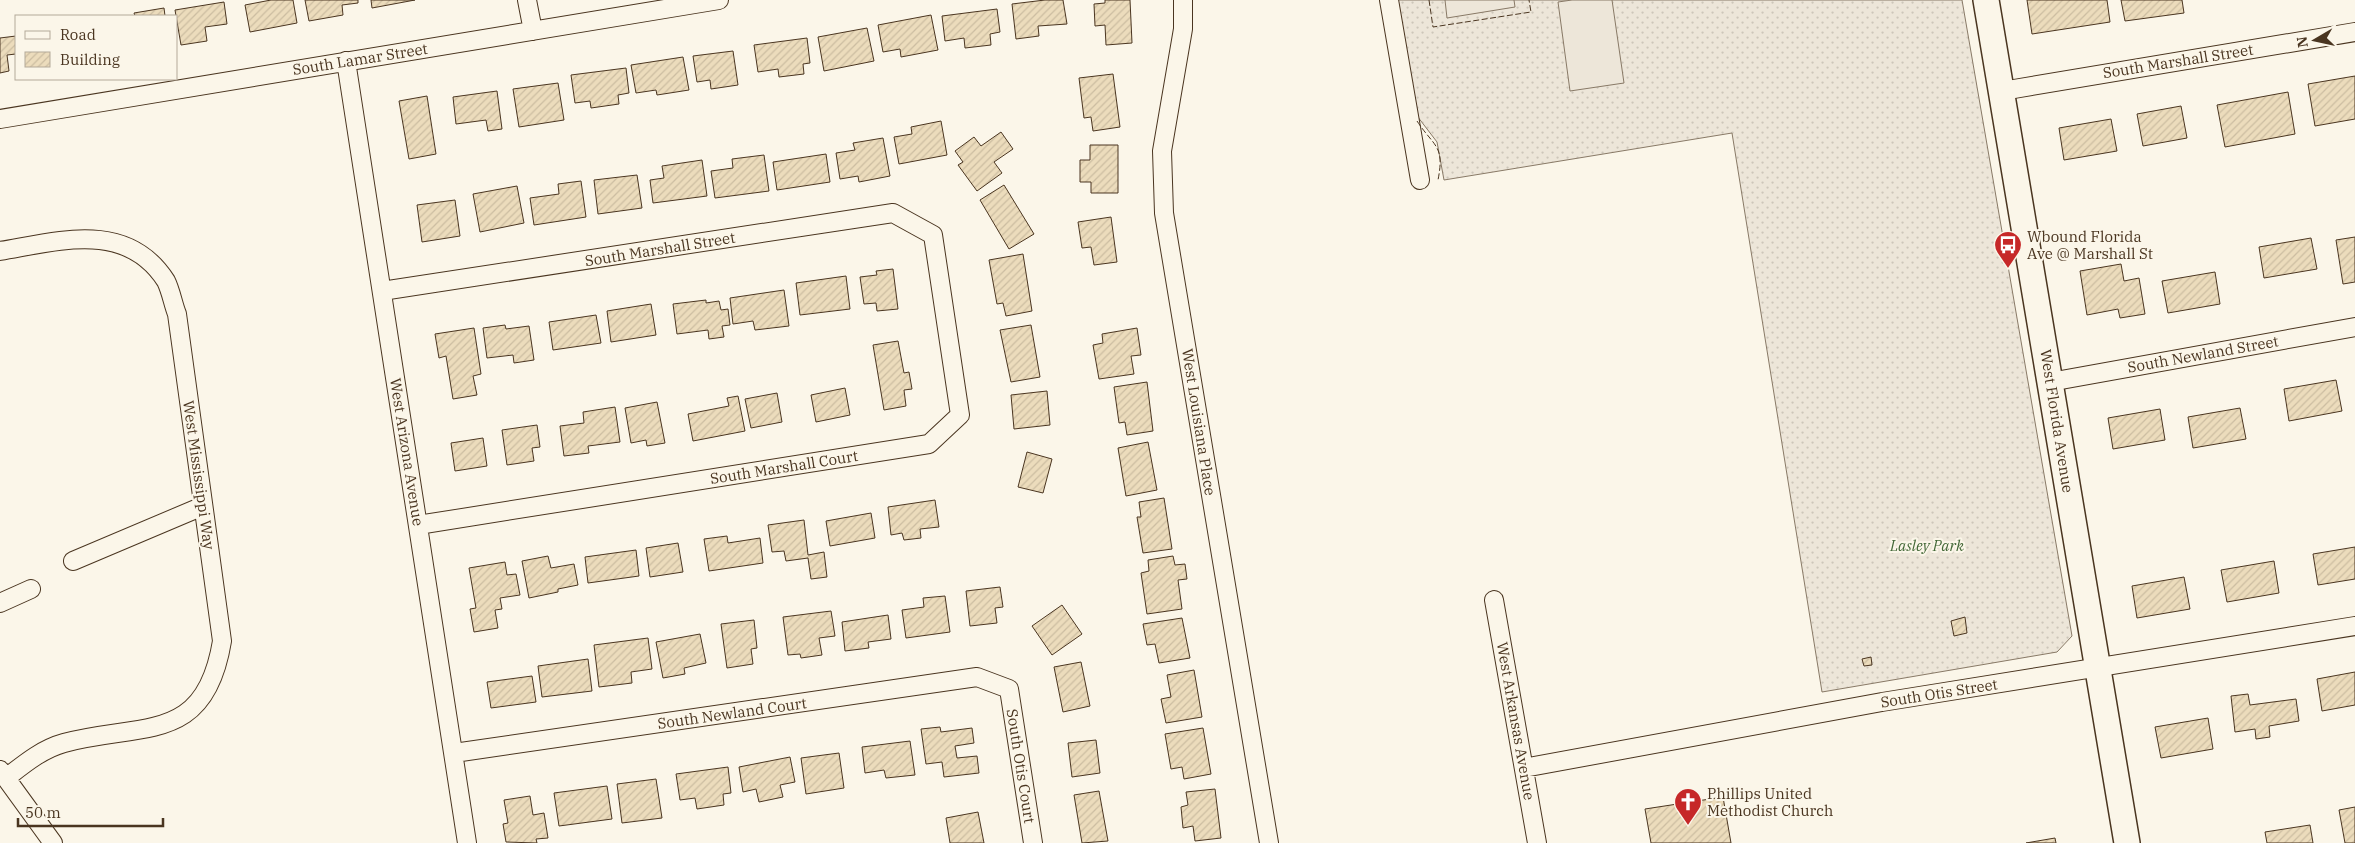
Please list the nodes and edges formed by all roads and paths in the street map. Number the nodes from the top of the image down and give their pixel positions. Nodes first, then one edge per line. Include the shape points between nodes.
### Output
1 (527, 0) edge
2 (720, 0) edge
3 (1183, 0) edge
4 (1389, 0) edge
5 (1986, 0) edge
6 (532, 31) junction
7 (2355, 32) edge
8 (346, 61) junction
9 (2002, 90) junction
10 (0, 118) edge
11 (1420, 180) dead end
12 (933, 235) joint
13 (0, 251) edge
14 (382, 291) junction
15 (2355, 326) edge
16 (2050, 382) junction
17 (204, 506) junction
18 (418, 525) junction
19 (73, 561) dead end
20 (31, 590) dead end
21 (1494, 600) dead end
22 (0, 603) edge
23 (2355, 626) edge
24 (2098, 667) junction
25 (1009, 689) joint
26 (454, 753) junction
27 (1524, 768) junction
28 (3, 774) edge
29 (53, 843) edge
30 (467, 843) edge
31 (1034, 843) edge
32 (1269, 843) edge
33 (1537, 843) edge
34 (2127, 843) edge

1 - 6 street
2 - 6 street, South Lamar Street
3 - 32 street, West Louisiana Place via 1184,30 1162,151 1164,213
4 - 11 street
5 - 9 street, West Florida Avenue
6 - 8 street, South Lamar Street
7 - 9 street, South Marshall Street
8 - 10 street, South Lamar Street
8 - 14 street, West Arizona Avenue
9 - 16 street, West Florida Avenue
12 - 14 street, South Marshall Street via 893,213
12 - 18 street, South Marshall Court via 960,415 929,444
13 - 17 street, West Mississippi Way via 68,240 104,239 132,248 153,265 167,283 177,314
14 - 18 street, West Arizona Avenue
15 - 16 street, South Newland Street
16 - 24 street, West Florida Avenue
17 - 19 street
17 - 28 street, West Mississippi Way via 222,641 218,667 208,690 192,708 172,722 147,730 63,743
18 - 26 street, West Arizona Avenue
20 - 22 street
21 - 27 street, West Arkansas Avenue
23 - 24 street, South Otis Street
24 - 27 street, South Otis Street via 1882,702
24 - 34 street, West Florida Avenue
25 - 26 street, South Newland Court via 977,677
25 - 31 street, South Otis Court
26 - 30 street, West Arizona Avenue
27 - 33 street, West Arkansas Avenue
28 - 29 street

